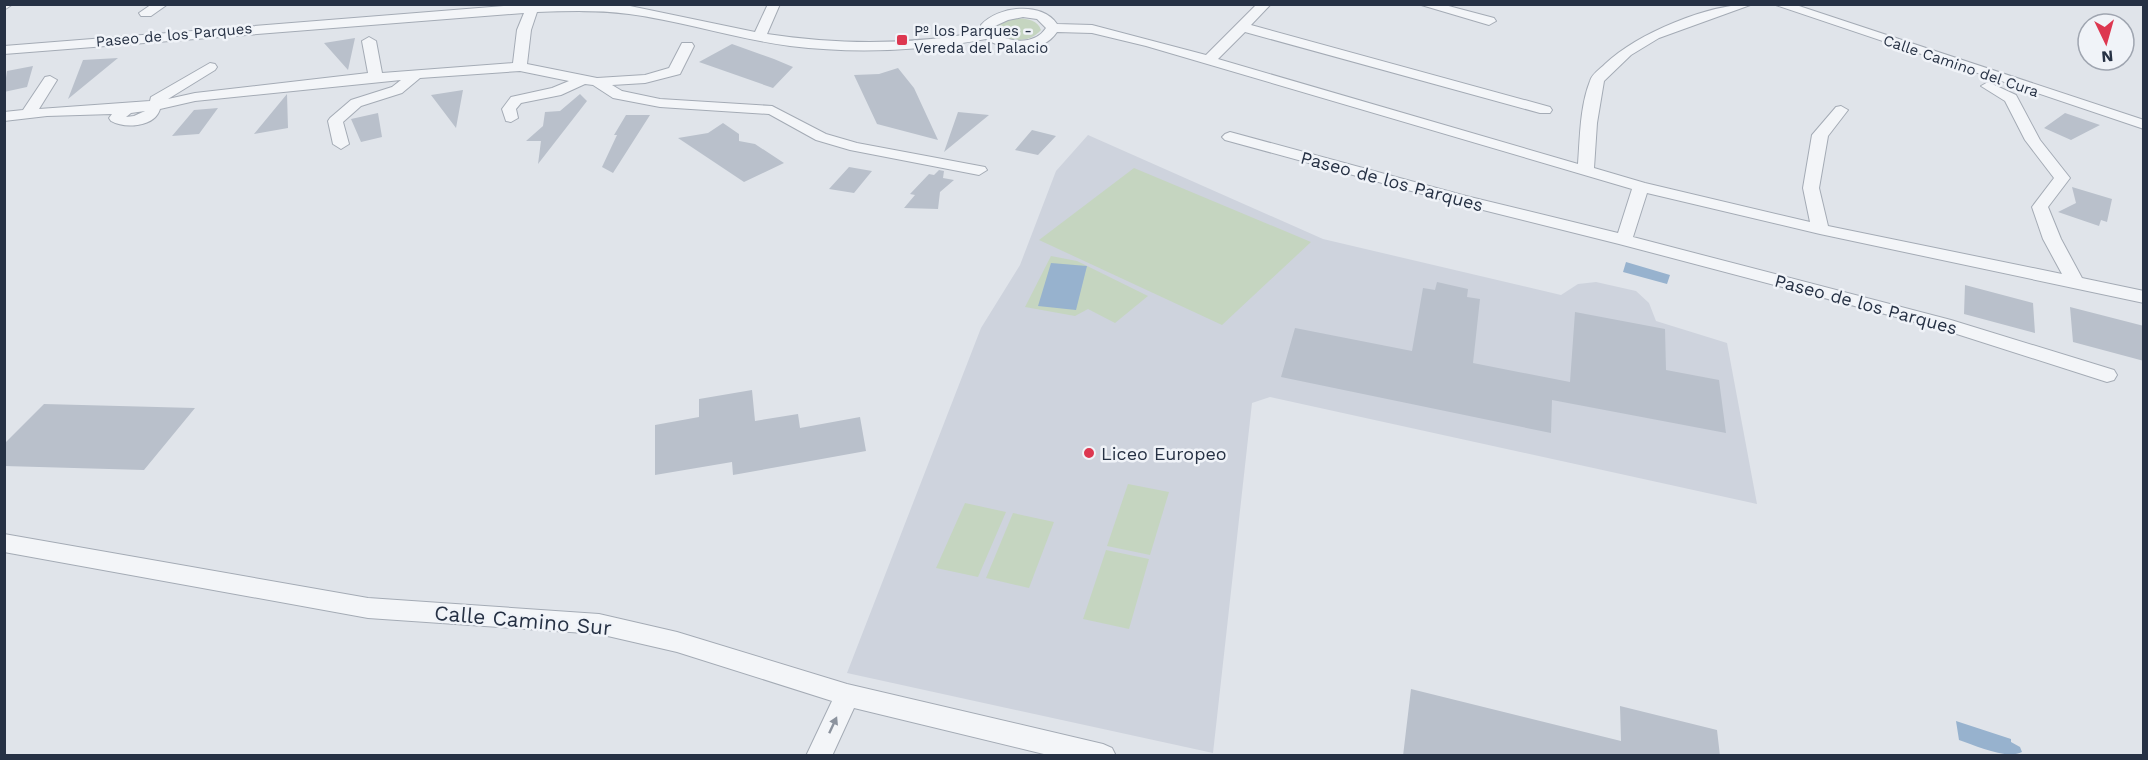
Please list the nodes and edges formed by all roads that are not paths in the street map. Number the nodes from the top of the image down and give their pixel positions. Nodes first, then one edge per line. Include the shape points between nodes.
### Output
1 (162, 4) edge
2 (348, 4) edge
3 (774, 4) edge
4 (1264, 4) edge
5 (1424, 4) edge
6 (1747, 4) edge
7 (1779, 4) edge
8 (532, 9) junction
9 (1023, 9) edge
10 (146, 13) dead end
11 (344, 21) junction
12 (1490, 21) dead end
13 (1242, 27) junction
14 (1053, 28) junction
15 (988, 35) junction
16 (759, 37) junction
17 (369, 41) dead end
18 (687, 46) dead end
19 (4, 50) edge
20 (1881, 52) dead end
21 (1209, 60) junction
22 (210, 67) dead end
23 (520, 67) junction
24 (417, 74) junction
25 (376, 77) junction
26 (50, 80) dead end
27 (591, 81) junction
28 (149, 106) junction
29 (1545, 110) dead end
30 (1841, 110) dead end
31 (27, 115) junction
32 (4, 117) edge
33 (511, 118) dead end
34 (2144, 125) edge
35 (1230, 137) dead end
36 (341, 144) dead end
37 (1586, 169) junction
38 (980, 170) dead end
39 (1641, 187) junction
40 (1820, 229) junction
41 (1624, 240) junction
42 (2076, 283) junction
43 (2144, 297) edge
44 (2107, 375) dead end
45 (4, 543) edge
46 (847, 695) junction
47 (819, 756) edge
48 (1103, 756) edge

1 - 10 street, Paseo de los Parques
2 - 11 street
3 - 16 street
4 - 13 street
5 - 12 street
6 - 37 street via 1654,36 1626,52 1597,80
7 - 34 street, Calle Camino del Cura
8 - 11 street, Paseo de los Parques
8 - 16 street, Paseo de los Parques via 586,7 636,11
8 - 23 street via 524,30
9 - 14 street via 1040,16
9 - 15 street via 993,20 988,25
11 - 19 street, Paseo de los Parques
13 - 21 street
13 - 29 street
14 - 15 street via 1045,39 1025,44 1002,43
14 - 21 street via 1092,29
15 - 16 street, Paseo de los Parques via 903,46 856,47
17 - 25 street
18 - 27 street via 675,71 645,79
20 - 42 street via 1904,56 1994,88 2011,98 2036,149 2062,178 2040,207
21 - 37 street
22 - 28 street, Paseo de los Parques
23 - 24 street
23 - 27 street
24 - 25 street
24 - 36 street via 397,90 356,103 342,114 335,121
25 - 28 street via 195,97
26 - 31 street
27 - 33 street via 516,100 509,109
27 - 38 street via 618,95 660,103 772,110 821,137 855,147
28 - 31 street, Paseo de los Parques via 153,112 129,122 118,121 117,115 126,109
30 - 40 street via 1820,135 1811,188
31 - 32 street
35 - 41 street, Paseo de los Parques
37 - 39 street
39 - 40 street
39 - 41 street
40 - 42 street
41 - 44 street, Paseo de los Parques via 1944,324
42 - 43 street
45 - 46 street, Calle Camino Sur via 368,608 599,624 677,642
47 -> 46 street
46 - 48 street, Calle Camino Sur

